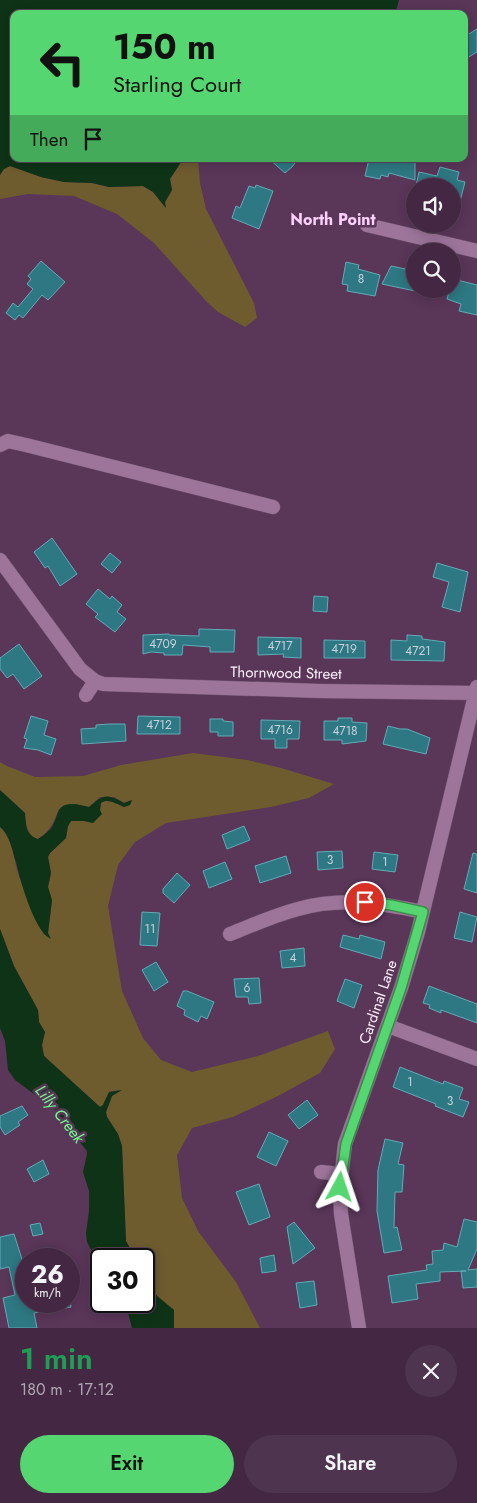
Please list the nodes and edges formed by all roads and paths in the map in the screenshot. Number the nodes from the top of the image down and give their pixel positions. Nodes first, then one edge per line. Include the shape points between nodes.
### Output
1 (367, 225) dead end
2 (477, 251) edge
3 (0, 445) edge
4 (273, 508) dead end
5 (0, 560) edge
6 (95, 681) junction
7 (476, 691) edge
8 (86, 695) dead end
9 (423, 912) junction
10 (230, 934) dead end
11 (388, 1026) junction
12 (477, 1059) edge
13 (321, 1172) dead end
14 (341, 1174) junction
15 (359, 1328) edge

1 - 2 street
3 - 4 street via 8,441 26,445
5 - 6 street via 80,669
6 - 7 street, Thornwood Street via 117,685 320,691
6 - 8 street
7 - 9 street, Cardinal Lane
9 - 10 street via 391,905 339,902 297,909
9 - 11 street, Cardinal Lane
11 - 12 street
11 - 14 street, Cardinal Lane via 346,1144
13 - 14 street
14 - 15 street, Cardinal Lane via 341,1214

